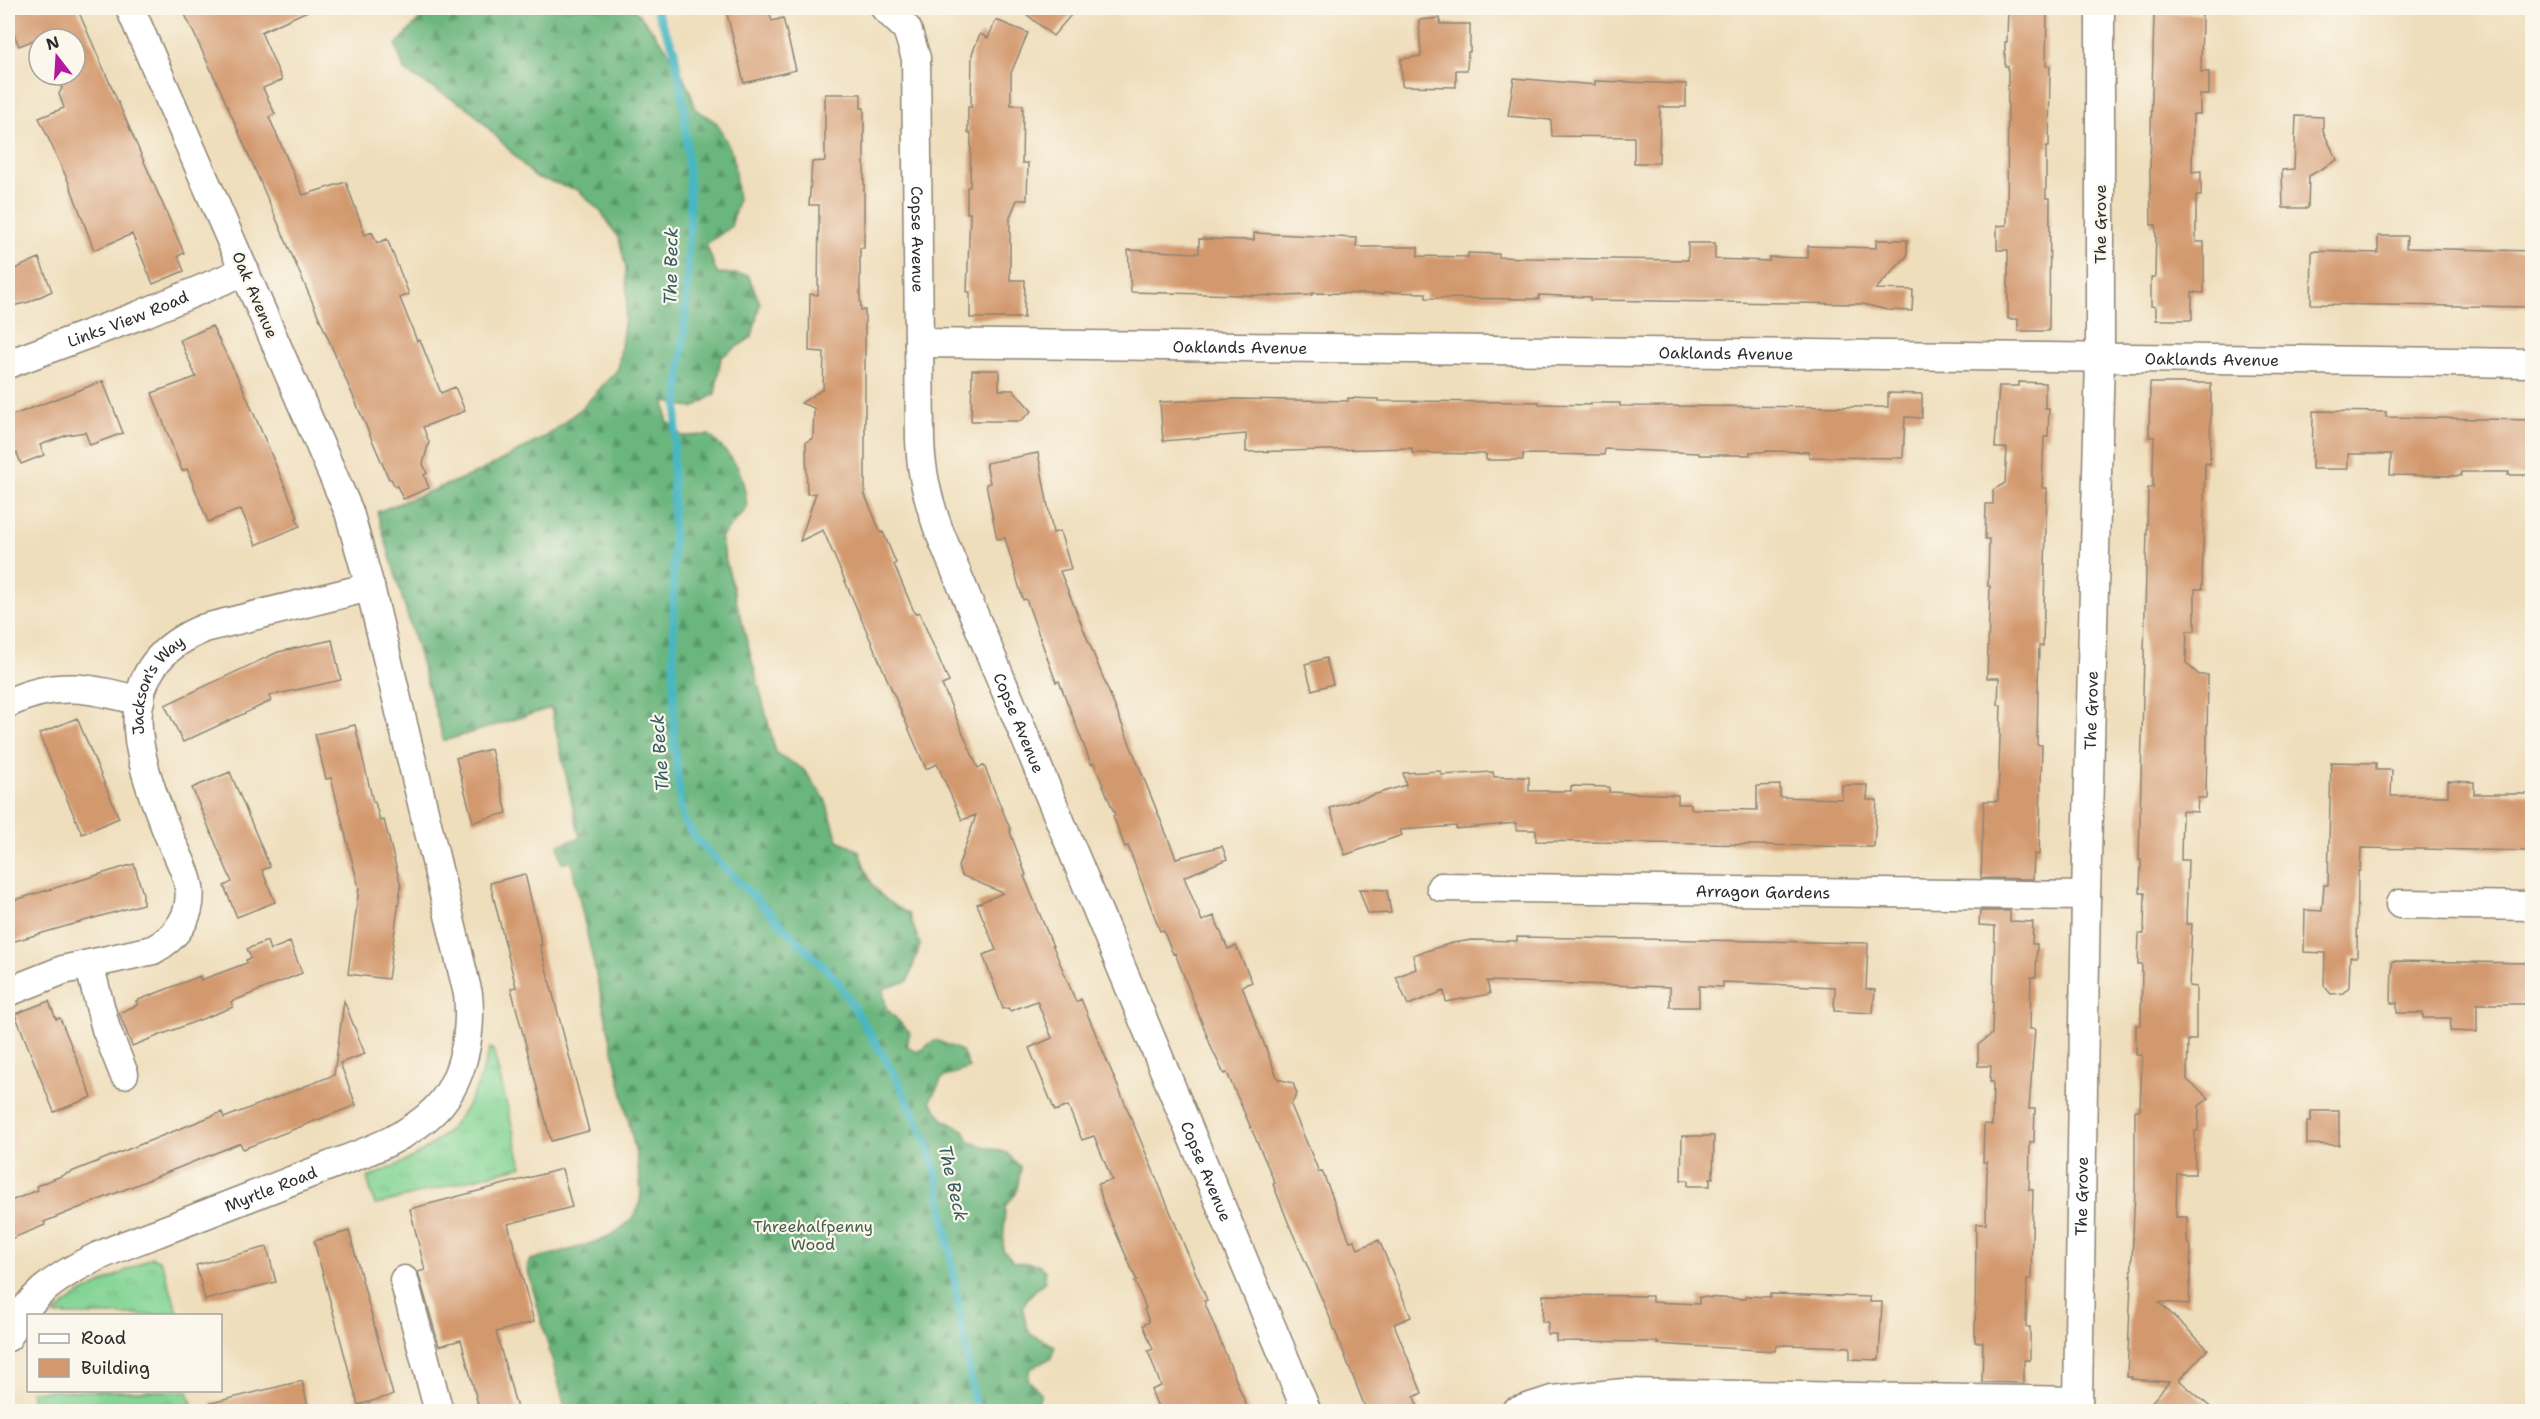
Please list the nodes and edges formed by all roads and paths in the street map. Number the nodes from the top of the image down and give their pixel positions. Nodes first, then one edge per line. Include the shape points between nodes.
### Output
1 (130, 8) edge
2 (2100, 8) edge
3 (891, 9) edge
4 (245, 271) junction
5 (920, 343) junction
6 (2100, 358) junction
7 (2532, 363) edge
8 (8, 364) edge
9 (370, 587) junction
10 (140, 701) junction
11 (8, 703) edge
12 (1441, 887) dead end
13 (2086, 896) junction
14 (2400, 904) dead end
15 (2532, 906) edge
16 (89, 964) junction
17 (8, 992) edge
18 (468, 994) joint
19 (124, 1074) dead end
20 (404, 1280) dead end
21 (8, 1337) edge
22 (2079, 1406) edge
23 (439, 1412) edge
24 (1307, 1412) edge
25 (1515, 1412) edge

1 - 4 street, Oak Avenue
2 - 6 street, The Grove
3 - 5 street, Copse Avenue via 907,28 916,58
4 - 8 street, Links View Road
4 - 9 street, Oak Avenue via 339,485
5 - 6 street, Oaklands Avenue
5 - 24 street, Copse Avenue via 921,471 931,509
6 - 7 street, Oaklands Avenue
6 - 13 street, The Grove
9 - 10 street, Jackson's Way via 185,636 170,646 150,670
9 - 18 street, Oak Avenue
10 - 11 street via 70,687 46,688
10 - 16 street, Jackson's Way via 142,762 186,876 188,913 175,935 153,950
12 - 13 street, Arragon Gardens
13 - 22 street, The Grove
14 - 15 street
16 - 17 street, Jackson's Way via 38,978
16 - 19 street via 106,1029
18 - 21 street, Myrtle Road via 467,1032 458,1070 447,1095 423,1121 365,1152 76,1268 28,1305
20 - 23 street
22 - 25 street via 1624,1394 1552,1400

